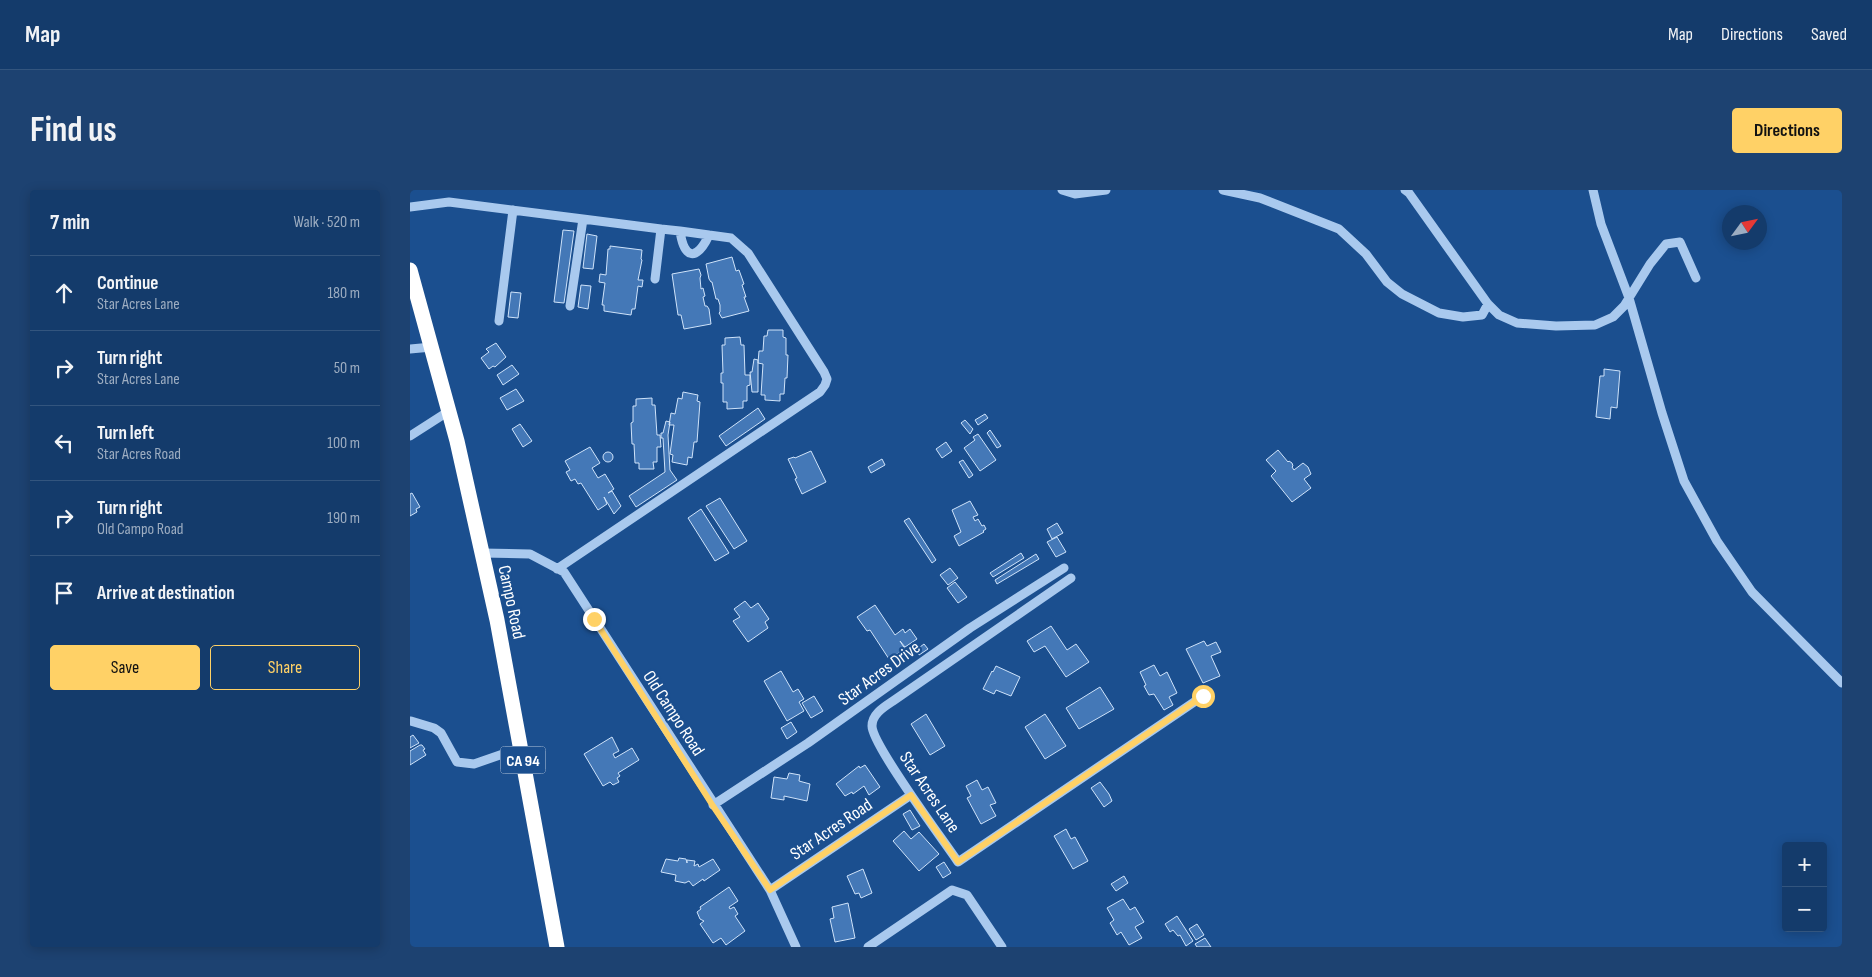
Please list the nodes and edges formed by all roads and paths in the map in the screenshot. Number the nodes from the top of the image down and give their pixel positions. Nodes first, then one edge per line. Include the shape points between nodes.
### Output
1 (1062, 190) edge
2 (1106, 190) edge
3 (1224, 190) edge
4 (1405, 190) edge
5 (1593, 190) edge
6 (410, 206) edge
7 (514, 210) junction
8 (583, 219) junction
9 (661, 229) junction
10 (680, 231) junction
11 (708, 235) junction
12 (410, 270) edge
13 (1696, 278) dead end
14 (655, 279) dead end
15 (1629, 298) junction
16 (1488, 304) junction
17 (570, 306) dead end
18 (499, 321) dead end
19 (432, 347) junction
20 (410, 349) edge
21 (449, 411) junction
22 (410, 436) edge
23 (482, 553) junction
24 (1064, 568) dead end
25 (558, 569) junction
26 (1071, 578) dead end
27 (1842, 683) edge
28 (1203, 696) dead end
29 (411, 721) edge
30 (520, 748) junction
31 (911, 795) junction
32 (713, 806) junction
33 (770, 890) junction
34 (557, 947) edge
35 (796, 947) edge
36 (868, 947) edge
37 (1002, 947) edge

1 - 2 street via 1075,194
3 - 16 street via 1260,198 1340,229 1366,254 1387,282 1402,294 1439,313 1463,317 1482,315
4 - 16 street
5 - 15 street via 1601,224
6 - 7 street via 450,202
7 - 8 street
7 - 18 street
8 - 9 street
8 - 17 street
9 - 10 street
9 - 14 street
10 - 11 street
10 - 11 street via 686,250 691,253 703,248
11 - 25 street via 731,238 748,253 824,372 825,385 820,392
12 - 19 highway, Campo Road / CA 94
13 - 15 street via 1680,242 1666,244
15 - 16 street via 1614,317 1596,325 1518,323 1499,315
15 - 27 street via 1684,481 1717,541 1752,592
19 - 20 street
19 - 21 highway, Campo Road / CA 94
21 - 22 street
21 - 23 highway, Campo Road / CA 94
23 - 25 street, Old Campo Road via 530,554
23 - 30 highway, Campo Road / CA 94
24 - 32 street, Star Acres Drive via 970,628
25 - 32 street, Old Campo Road via 564,572
26 - 31 street, Star Acres Lane via 880,710 872,721 872,729
28 - 31 street, Star Acres Lane via 958,862
29 - 30 street via 440,733 457,762 474,764
30 - 34 highway, Campo Road / CA 94
31 - 33 street, Star Acres Road
32 - 33 street, Old Campo Road
33 - 35 street, Old Campo Road
36 - 37 street via 952,890 967,895

